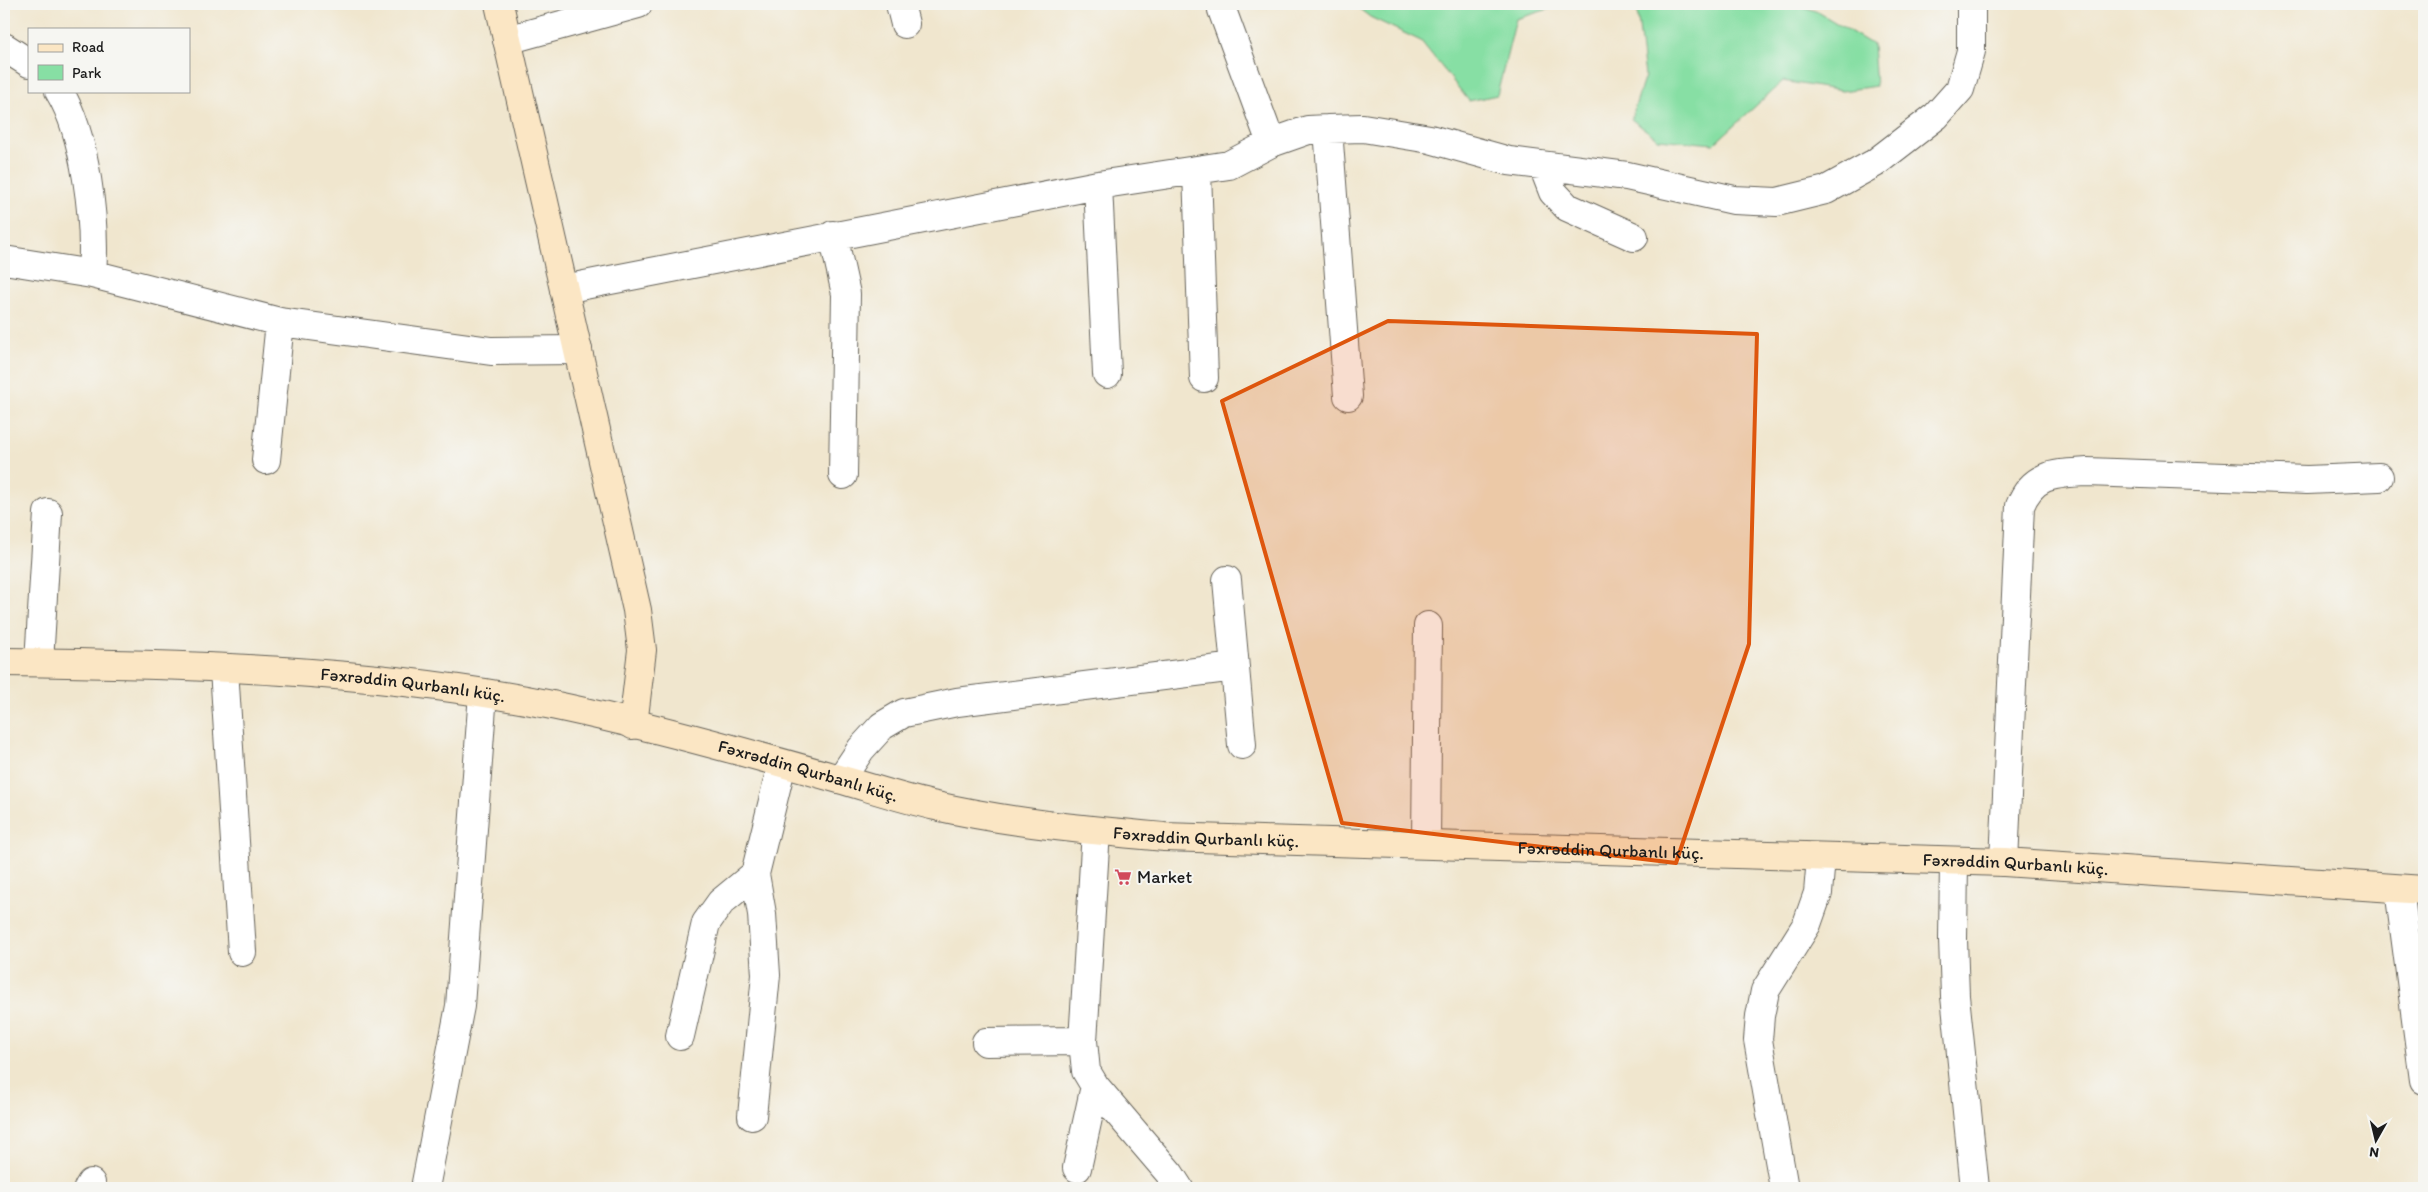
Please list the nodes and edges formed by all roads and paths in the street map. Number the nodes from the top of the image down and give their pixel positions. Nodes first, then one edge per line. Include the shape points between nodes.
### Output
1 (500, 4) edge
2 (638, 4) edge
3 (1971, 4) edge
4 (1222, 10) dead end
5 (506, 40) junction
6 (4, 47) edge
7 (28, 62) edge
8 (60, 92) edge
9 (1328, 128) junction
10 (1271, 143) junction
11 (1543, 166) junction
12 (1197, 171) junction
13 (1098, 185) junction
14 (833, 235) junction
15 (1634, 236) dead end
16 (4, 260) edge
17 (92, 274) junction
18 (564, 288) junction
19 (280, 322) junction
20 (578, 350) junction
21 (1107, 374) dead end
22 (1204, 378) dead end
23 (1348, 396) dead end
24 (266, 460) dead end
25 (843, 475) dead end
26 (2379, 477) dead end
27 (48, 512) dead end
28 (1227, 580) dead end
29 (1428, 626) dead end
30 (4, 662) edge
31 (39, 662) junction
32 (1235, 667) junction
33 (224, 668) junction
34 (483, 693) junction
35 (633, 725) junction
36 (1242, 745) dead end
37 (782, 764) junction
38 (841, 779) junction
39 (1096, 831) junction
40 (1426, 843) junction
41 (1821, 858) junction
42 (1954, 861) junction
43 (2004, 862) junction
44 (755, 874) junction
45 (2412, 890) edge
46 (242, 952) dead end
47 (680, 1036) dead end
48 (1084, 1041) junction
49 (986, 1042) dead end
50 (2424, 1080) edge
51 (1095, 1086) junction
52 (752, 1116) dead end
53 (1077, 1168) dead end
54 (425, 1188) edge
55 (1178, 1188) edge
56 (1784, 1188) edge
57 (1975, 1188) edge

1 - 5 street
2 - 5 street
3 - 11 street via 1971,51 1960,89 1936,116 1875,163 1826,190 1777,202 1734,200 1627,176
4 - 10 street
5 - 18 street
6 - 7 street
8 - 17 street via 70,110 83,165 92,217
9 - 10 street via 1308,130
9 - 11 street via 1363,128 1430,139 1509,161
9 - 23 street
10 - 12 street via 1229,165
11 - 15 street via 1553,192 1567,207
12 - 13 street
12 - 22 street
13 - 14 street
13 - 21 street
14 - 18 street
14 - 25 street via 846,294
16 - 17 street
17 - 19 street
18 - 20 street
19 - 20 street via 491,351
19 - 24 street
20 - 35 street via 637,610 642,650
26 - 43 street via 2308,480 2087,472 2062,473 2038,480 2026,490 2020,506
27 - 31 street
28 - 32 street
29 - 40 street
30 - 31 street, Fəxrəddin Qurbanlı küç.
31 - 33 street, Fəxrəddin Qurbanlı küç.
32 - 36 street
32 - 38 street via 957,702 904,713 882,726 861,749
33 - 34 street, Fəxrəddin Qurbanlı küç. via 302,673
33 - 46 street
34 - 35 street, Fəxrəddin Qurbanlı küç. via 552,705
34 - 54 street via 460,1006
35 - 37 street, Fəxrəddin Qurbanlı küç.
37 - 38 street, Fəxrəddin Qurbanlı küç.
37 - 44 street
38 - 39 street, Fəxrəddin Qurbanlı küç. via 934,806
39 - 40 street, Fəxrəddin Qurbanlı küç. via 1164,836
39 - 48 street
40 - 41 street, Fəxrəddin Qurbanlı küç.
41 - 42 street, Fəxrəddin Qurbanlı küç.
41 - 56 street via 1818,893 1807,924 1765,991 1760,1016 1758,1040
42 - 43 street, Fəxrəddin Qurbanlı küç.
42 - 57 street via 1955,996
43 - 45 street, Fəxrəddin Qurbanlı küç.
44 - 47 street via 721,902 706,922
44 - 52 street via 762,914 766,975
45 - 50 street
48 - 49 street
48 - 51 street via 1086,1071
51 - 53 street
51 - 55 street via 1170,1174

